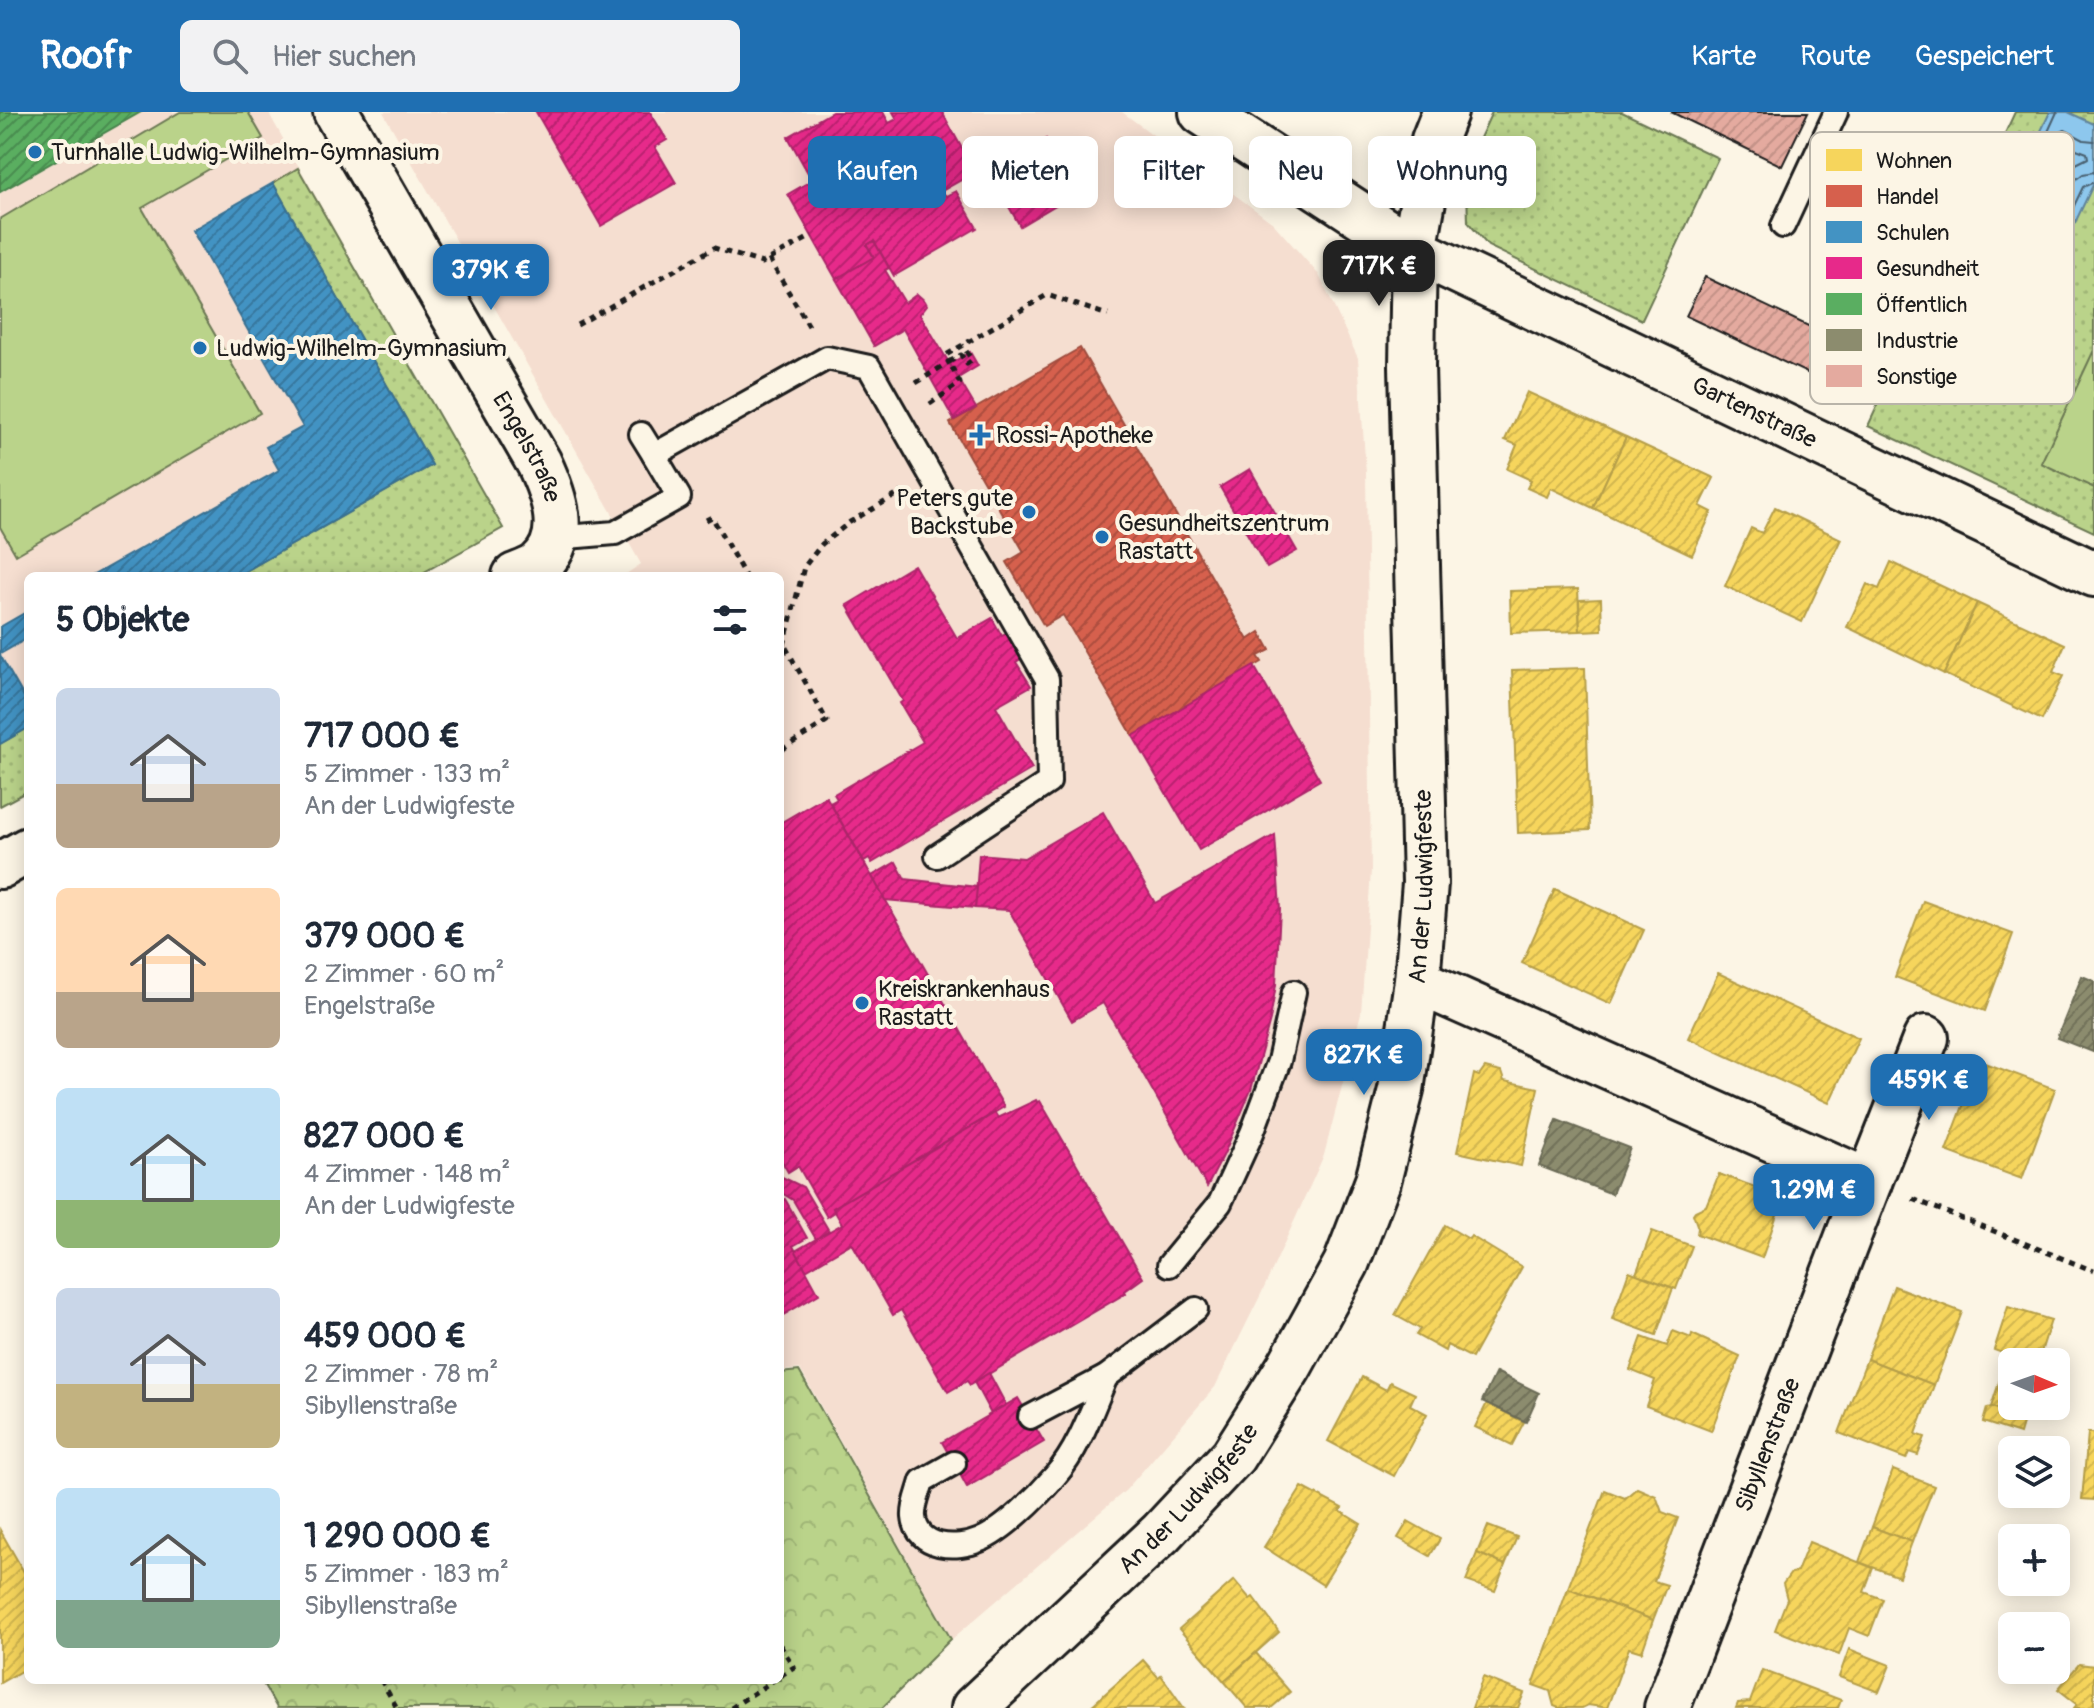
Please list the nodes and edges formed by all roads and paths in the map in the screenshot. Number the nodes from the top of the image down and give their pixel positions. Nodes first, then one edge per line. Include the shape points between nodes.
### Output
1 (336, 112) edge
2 (1202, 112) edge
3 (1445, 112) edge
4 (1836, 112) edge
5 (1827, 132) edge
6 (1810, 168) edge
7 (1783, 226) dead end
8 (812, 236) dead end
9 (1414, 250) junction
10 (769, 259) junction
11 (801, 314) dead end
12 (1108, 315) dead end
13 (577, 325) dead end
14 (962, 345) junction
15 (949, 362) junction
16 (889, 401) junction
17 (936, 415) dead end
18 (641, 434) dead end
19 (654, 455) junction
20 (931, 475) junction
21 (555, 538) junction
22 (523, 572) edge
23 (2094, 574) edge
24 (784, 645) joint
25 (784, 748) edge
26 (24, 852) edge
27 (937, 856) dead end
28 (0, 866) edge
29 (1417, 981) junction
30 (1294, 992) dead end
31 (1926, 1038) dead end
32 (1869, 1182) junction
33 (1169, 1265) dead end
34 (2094, 1271) edge
35 (1196, 1309) dead end
36 (1106, 1377) junction
37 (1030, 1417) dead end
38 (954, 1463) dead end
39 (784, 1651) edge
40 (784, 1673) edge
41 (383, 1684) edge
42 (768, 1684) edge
43 (397, 1708) edge
44 (731, 1708) edge
45 (974, 1708) edge
46 (1667, 1708) edge

1 - 21 street, Engelstraße via 539,463 551,489
2 - 9 street, Gartenstraße
3 - 9 street, An der Ludwigfeste via 1434,140
4 - 5 lane
6 - 7 lane
8 - 10 path
9 - 23 street, Gartenstraße
9 - 29 street, An der Ludwigfeste via 1412,366 1425,883
10 - 11 path
10 - 13 path via 762,263 714,248
12 - 14 path via 1047,295
14 - 15 path via 946,355
14 - 15 path via 972,360 967,364 961,355
15 - 16 path
15 - 17 path via 960,383 930,403
16 - 19 lane via 869,367 827,358
16 - 20 lane
18 - 19 lane
19 - 21 lane via 679,497 615,533
20 - 24 path via 822,544 804,567
20 - 27 lane via 1047,679 1049,782
21 - 22 street via 538,565
24 - 25 path via 827,721
26 - 28 street
29 - 32 street
29 - 45 street, An der Ludwigfeste via 1401,1090 1378,1181 1346,1264 1289,1367 1233,1456 1161,1533
30 - 33 lane via 1279,1061 1220,1203
31 - 32 street, Sibyllenstraße
32 - 34 path
32 - 46 street, Sibyllenstraße
35 - 36 lane
36 - 37 lane
36 - 38 lane via 1057,1475 999,1528 962,1546 929,1541 914,1519 922,1481
39 - 40 path via 794,1667
41 - 43 path
42 - 44 path

